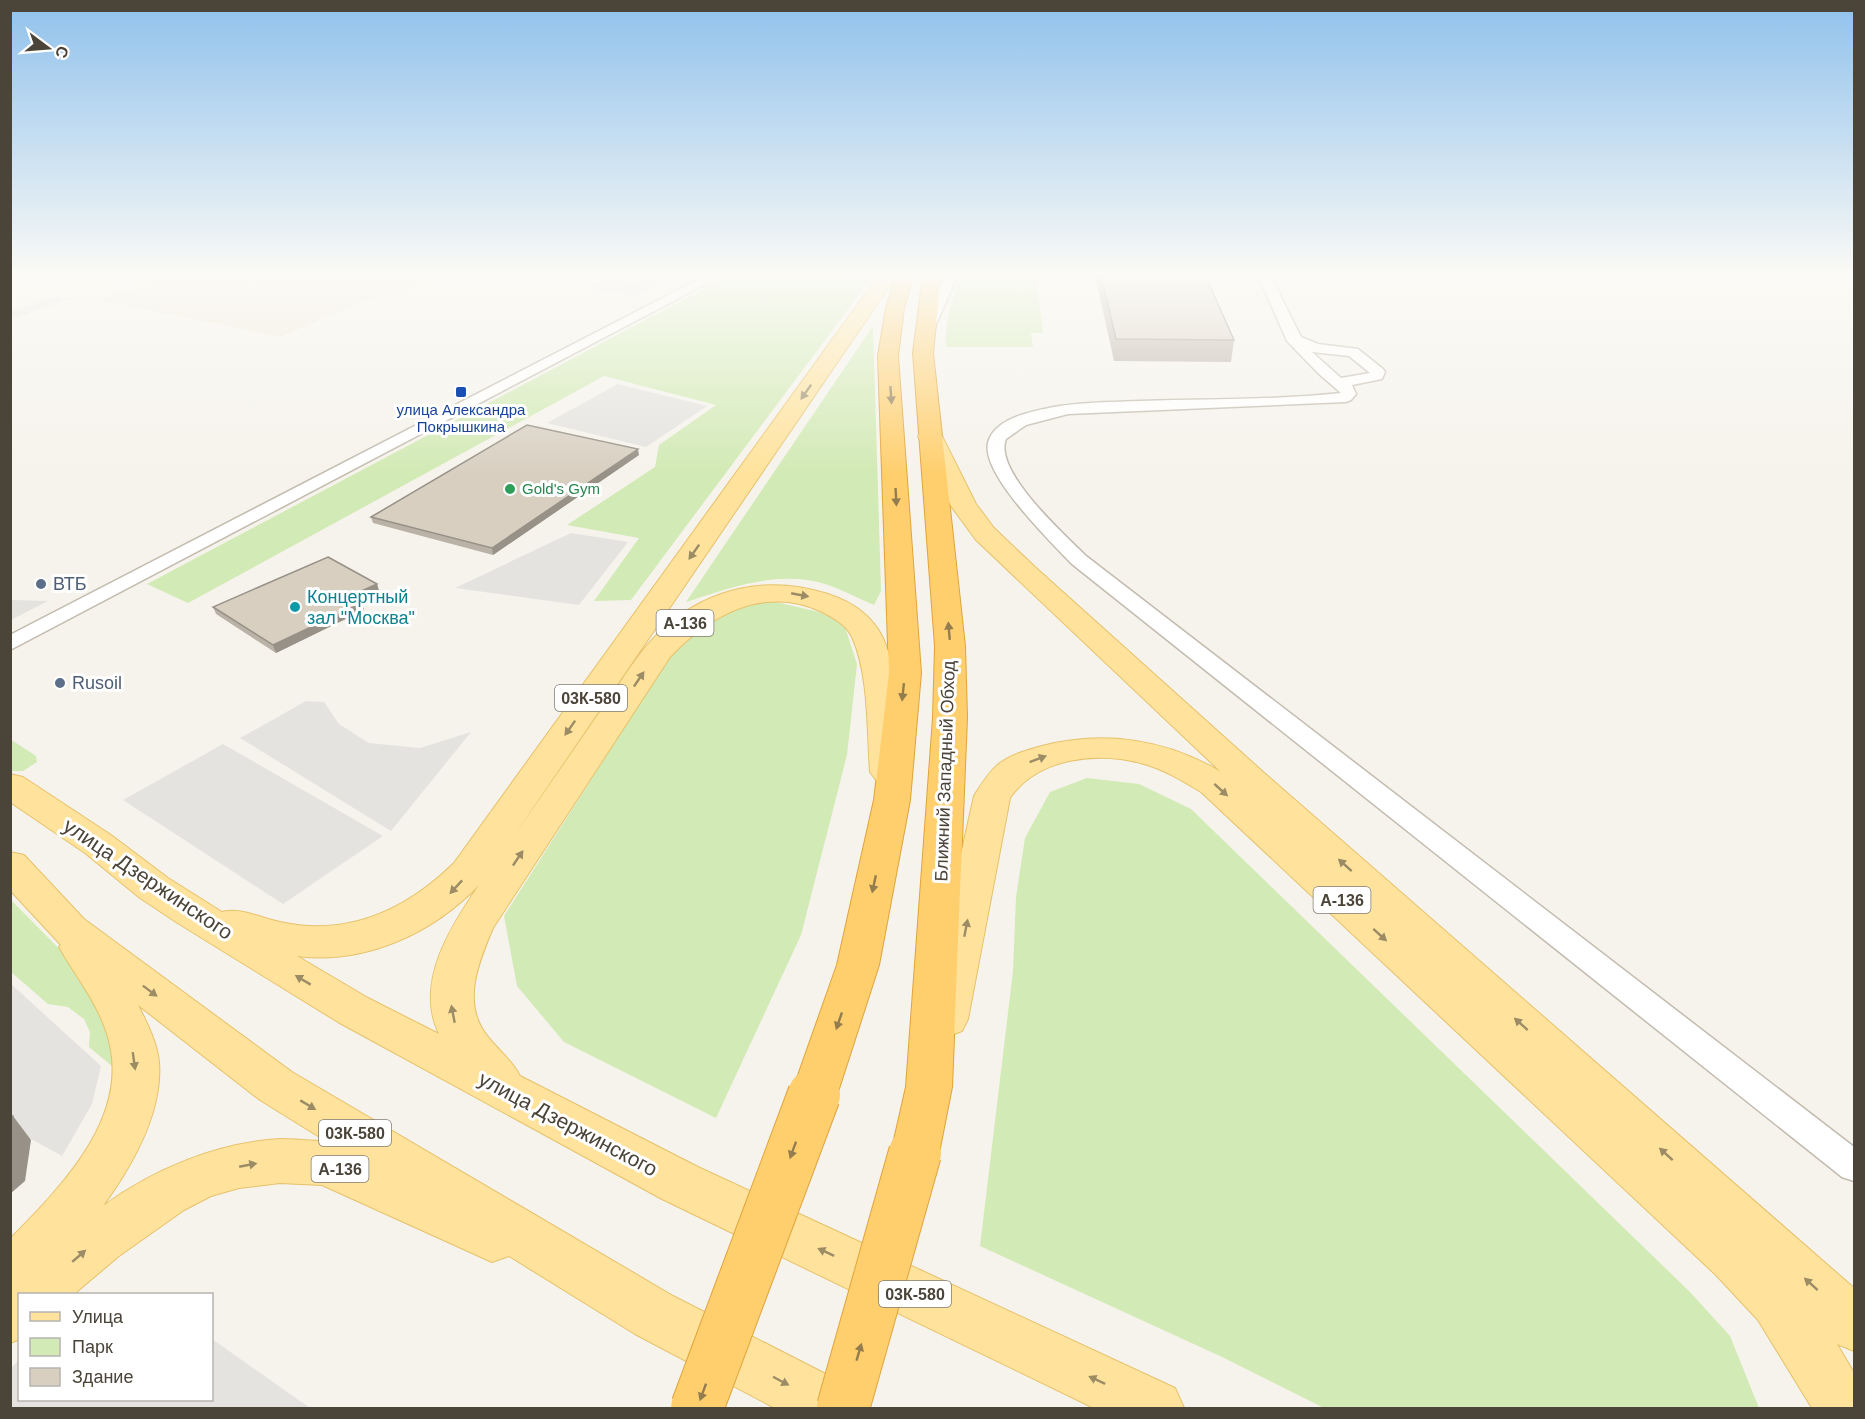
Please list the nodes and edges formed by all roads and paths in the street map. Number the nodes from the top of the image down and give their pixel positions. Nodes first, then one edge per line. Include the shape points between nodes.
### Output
1 (590, 341) edge
2 (842, 341) edge
3 (890, 341) edge
4 (924, 341) edge
5 (1294, 341) edge
6 (1298, 341) edge
7 (1338, 383) junction
8 (912, 437) junction
9 (10, 644) edge
10 (10, 785) edge
11 (891, 800) junction
12 (10, 865) edge
13 (190, 912) junction
14 (70, 930) junction
15 (930, 1088) junction
16 (530, 1104) junction
17 (1854, 1166) edge
18 (10, 1276) edge
19 (36, 1293) edge
20 (654, 1315) junction
21 (1854, 1324) edge
22 (1154, 1407) edge
23 (697, 1408) edge
24 (833, 1408) edge
25 (843, 1408) edge
26 (1842, 1408) edge

1 - 9 street
2 -> 13 main road, 03К-580 via 451,893 400,923 346,941 283,938
3 -> 8 highway via 888,356
4 - 8 highway, Ближний Западный Обход via 926,405
5 - 7 street
6 - 7 street via 1316,348 1353,352 1377,372 1373,378
7 - 17 street via 1348,391 1346,397 1098,407 1043,414 1013,425 999,438 995,446 997,462 1012,486 1079,560
8 -> 11 highway, А-136 via 905,673
15 -> 8 highway, Ближний Западный Обход via 950,718 950,646
21 -> 8 main road, А-136 via 1025,573 985,534
10 - 13 main road, улица Дзержинского / 03К-580
16 -> 11 main road, А-136 via 474,1056 457,1030 450,998 458,964 474,924 658,651 688,620 722,603 761,593 818,599 858,622 874,662
11 -> 23 highway, А-136, bridge via 858,965 814,1095
12 - 14 main road
16 -> 13 main road, улица Дзержинского / 03К-580 via 353,1010
14 -> 18 main road via 117,1005 136,1061 135,1089 127,1121 92,1182 42,1245
14 -> 20 main road, 03К-580 via 276,1086
25 -> 15 highway, Ближний Западный Обход, bridge
15 -> 26 main road, А-136 via 992,796 1010,773 1035,759 1070,749 1107,746 1161,757 1194,770 1214,784 1734,1257 1777,1301
22 -> 16 main road, улица Дзержинского / 03К-580 via 680,1183
19 -> 20 main road, А-136 via 105,1233 178,1186 226,1169 270,1161 302,1161 326,1163 348,1172
20 -> 24 main road, 03К-580

